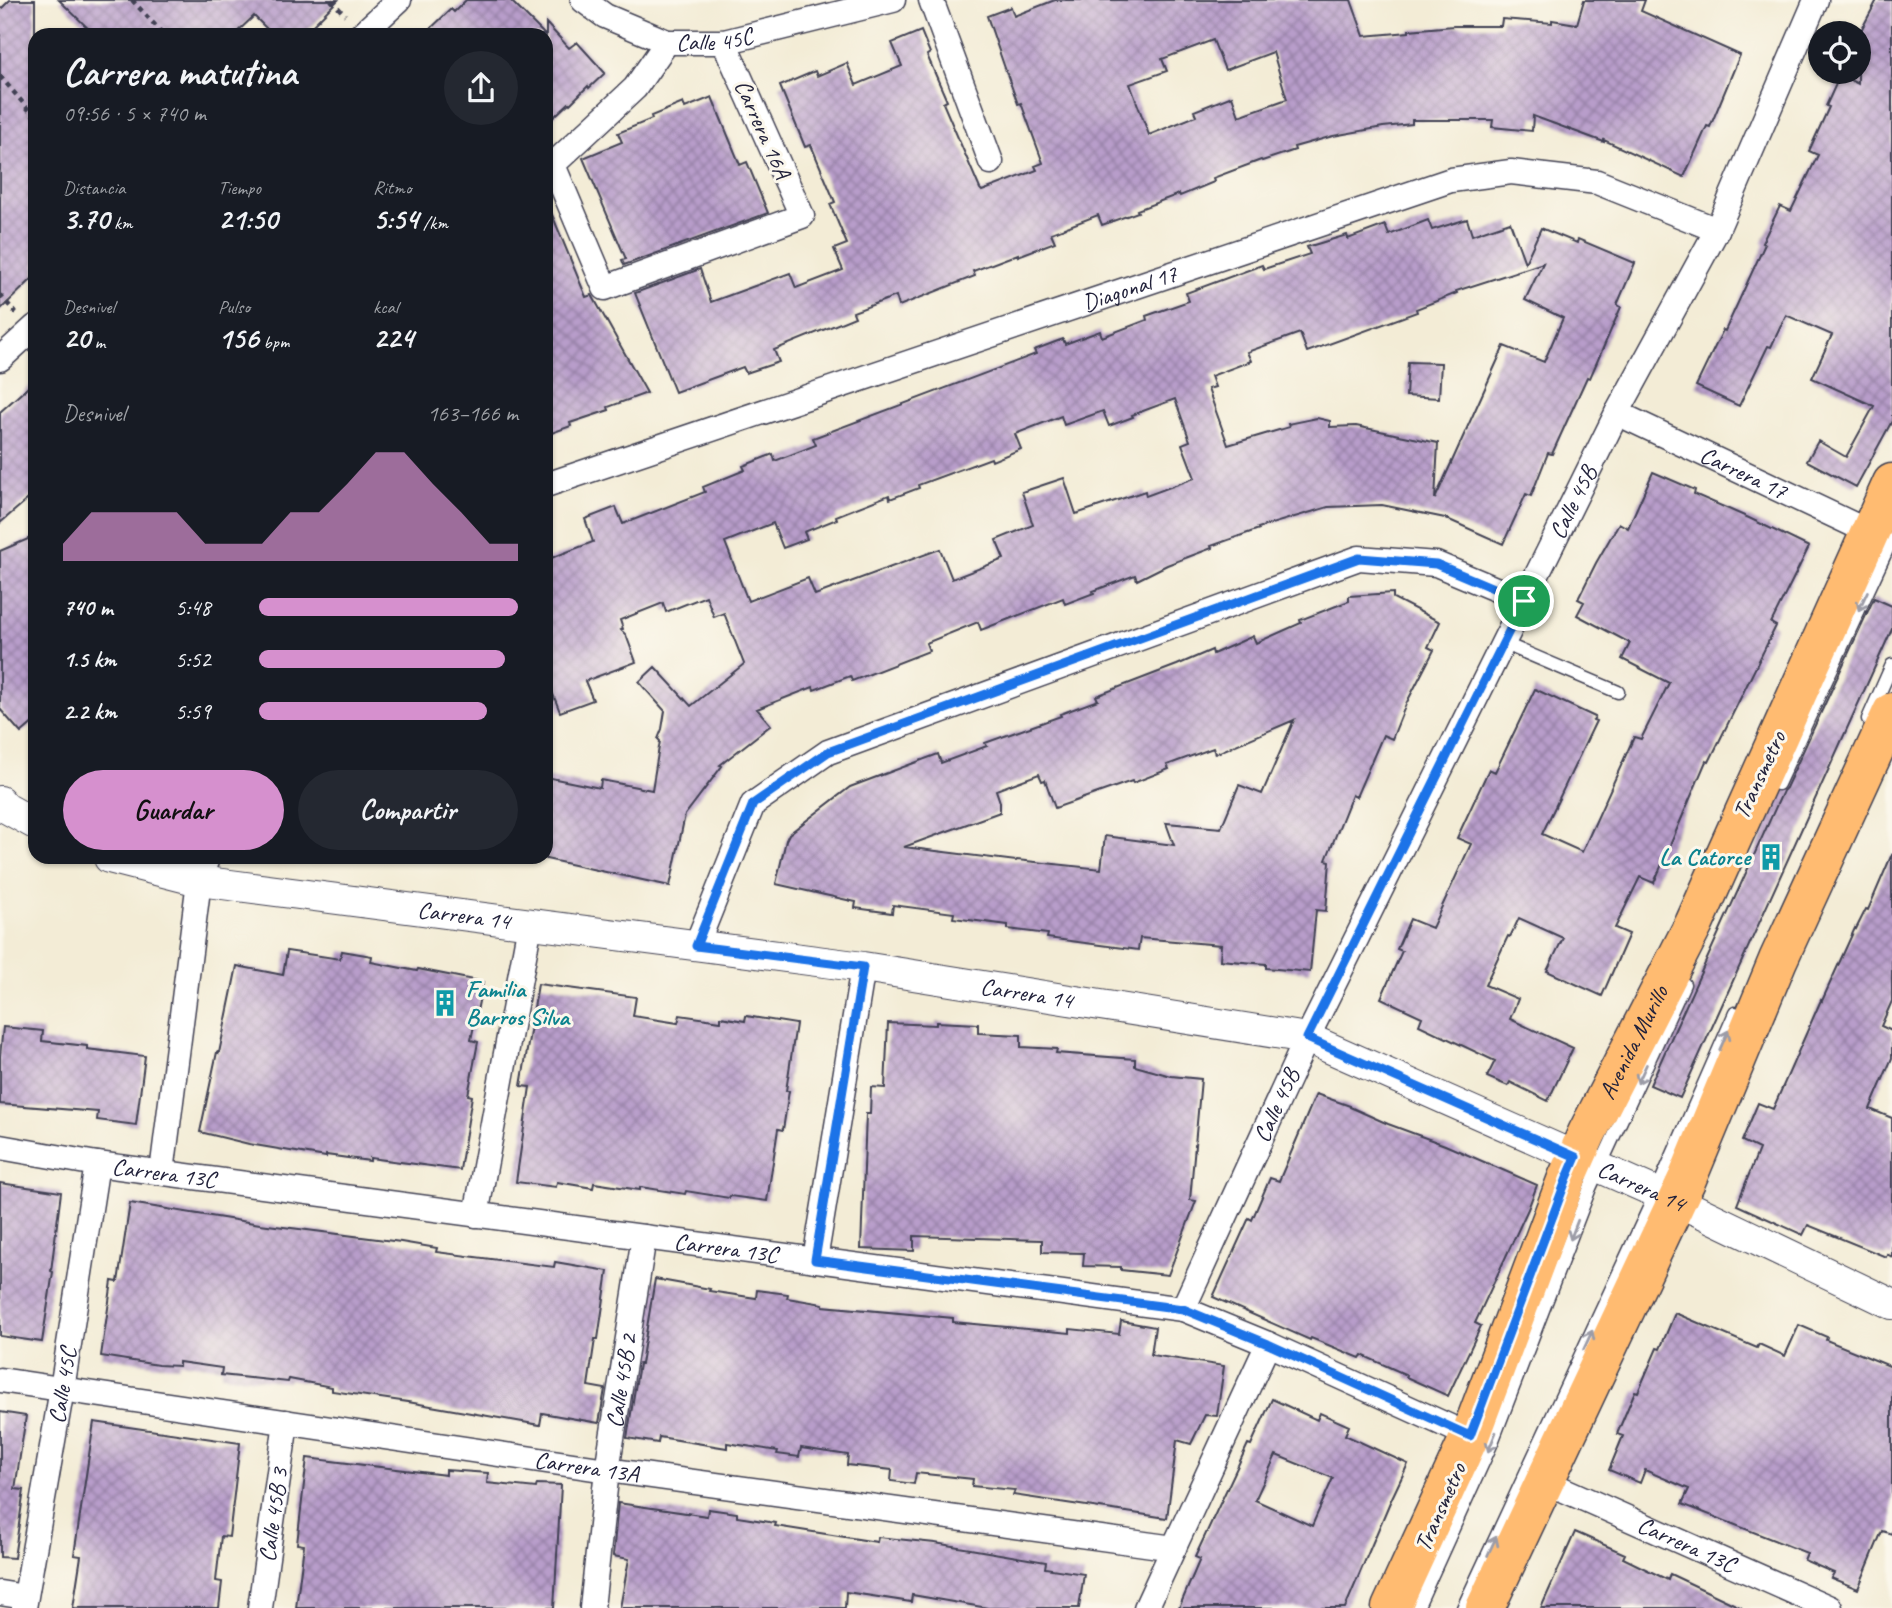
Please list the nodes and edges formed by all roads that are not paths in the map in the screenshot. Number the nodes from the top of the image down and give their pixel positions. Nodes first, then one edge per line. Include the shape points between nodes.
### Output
1 (399, 0) edge
2 (583, 0) edge
3 (892, 0) edge
4 (931, 0) edge
5 (1816, 0) edge
6 (369, 28) edge
7 (667, 42) junction
8 (724, 42) junction
9 (991, 162) dead end
10 (553, 164) edge
11 (553, 177) edge
12 (1717, 230) junction
13 (28, 333) edge
14 (0, 359) edge
15 (1617, 413) junction
16 (553, 483) edge
17 (1892, 483) edge
18 (1880, 536) edge
19 (1524, 601) junction
20 (1503, 643) junction
21 (1892, 665) edge
22 (1618, 692) dead end
23 (1878, 720) edge
24 (1774, 791) dead end
25 (0, 801) edge
26 (28, 820) edge
27 (160, 864) edge
28 (203, 869) edge
29 (530, 924) junction
30 (696, 946) junction
31 (863, 967) junction
32 (1692, 967) dead end
33 (1742, 999) dead end
34 (1307, 1038) junction
35 (0, 1147) edge
36 (1588, 1162) junction
37 (97, 1164) junction
38 (162, 1172) junction
39 (1666, 1197) junction
40 (476, 1215) junction
41 (644, 1237) junction
42 (815, 1260) junction
43 (1892, 1304) edge
44 (1183, 1309) junction
45 (1268, 1344) junction
46 (0, 1380) edge
47 (62, 1389) junction
48 (286, 1422) junction
49 (1470, 1436) junction
50 (607, 1470) junction
51 (1544, 1481) junction
52 (1174, 1548) junction
53 (0, 1592) edge
54 (25, 1602) edge
55 (260, 1608) edge
56 (592, 1608) edge
57 (1146, 1608) edge
58 (1391, 1608) edge
59 (1418, 1608) edge
60 (1463, 1608) edge
61 (1485, 1608) edge
62 (1830, 1608) edge

1 - 6 street
2 - 7 street, Calle 45C via 604,16
3 - 8 street, Calle 45C
4 - 9 street
5 - 12 street, Calle 45B
7 - 8 street, Calle 45C
7 - 10 street via 635,88
8 - 11 street, Carrera 16A via 802,216 604,288
12 - 15 street, Calle 45B
12 - 16 street, Diagonal 17 via 1598,182 1511,172 1451,180
13 - 14 street
15 - 18 street, Carrera 17
15 - 19 street, Calle 45B
17 - 18 main road, Avenida Murillo
18 -> 24 lane, Transmetro
18 - 36 main road, Avenida Murillo via 1694,924 1587,1133
19 - 20 street, Calle 45B
19 - 30 street via 1436,564 1359,558 828,752 753,804
20 - 22 lane
20 - 34 street, Calle 45B
21 - 23 lane
23 - 39 main road via 1778,960
25 - 26 street
27 - 28 street, Carrera 14
28 - 29 street, Carrera 14
28 - 38 street
29 - 30 street, Carrera 14
29 - 40 street
30 - 31 street, Carrera 14
31 - 34 street, Carrera 14
31 - 42 street
32 -> 36 lane, Transmetro
39 -> 33 lane
34 - 36 street, Carrera 14
34 - 44 street, Calle 45B
35 - 37 street, Carrera 13C
36 - 39 street, Carrera 14
36 - 49 main road, Avenida Murillo via 1567,1178
36 -> 59 lane, Transmetro via 1491,1445
37 - 38 street, Carrera 13C
37 - 47 street, Calle 45C
38 - 40 street, Carrera 13C
39 - 43 street, Carrera 14
39 - 51 main road
60 -> 39 lane
40 - 41 street, Carrera 13C
41 - 42 street, Carrera 13C
41 - 50 street, Calle 45B 2
42 - 44 street, Carrera 13C
44 - 45 street, Carrera 13C
45 - 49 street, Carrera 13C
45 - 52 street
46 - 47 street, Carrera 13A
47 - 48 street, Carrera 13A
47 - 54 street, Calle 45C
48 - 50 street, Carrera 13A
48 - 55 street, Calle 45B 3
49 - 58 main road, Avenida Murillo
50 - 52 street, Carrera 13A
50 - 56 street, Calle 45B 2
51 - 61 main road
51 - 62 street, Carrera 13C
52 - 57 street
53 - 54 street

